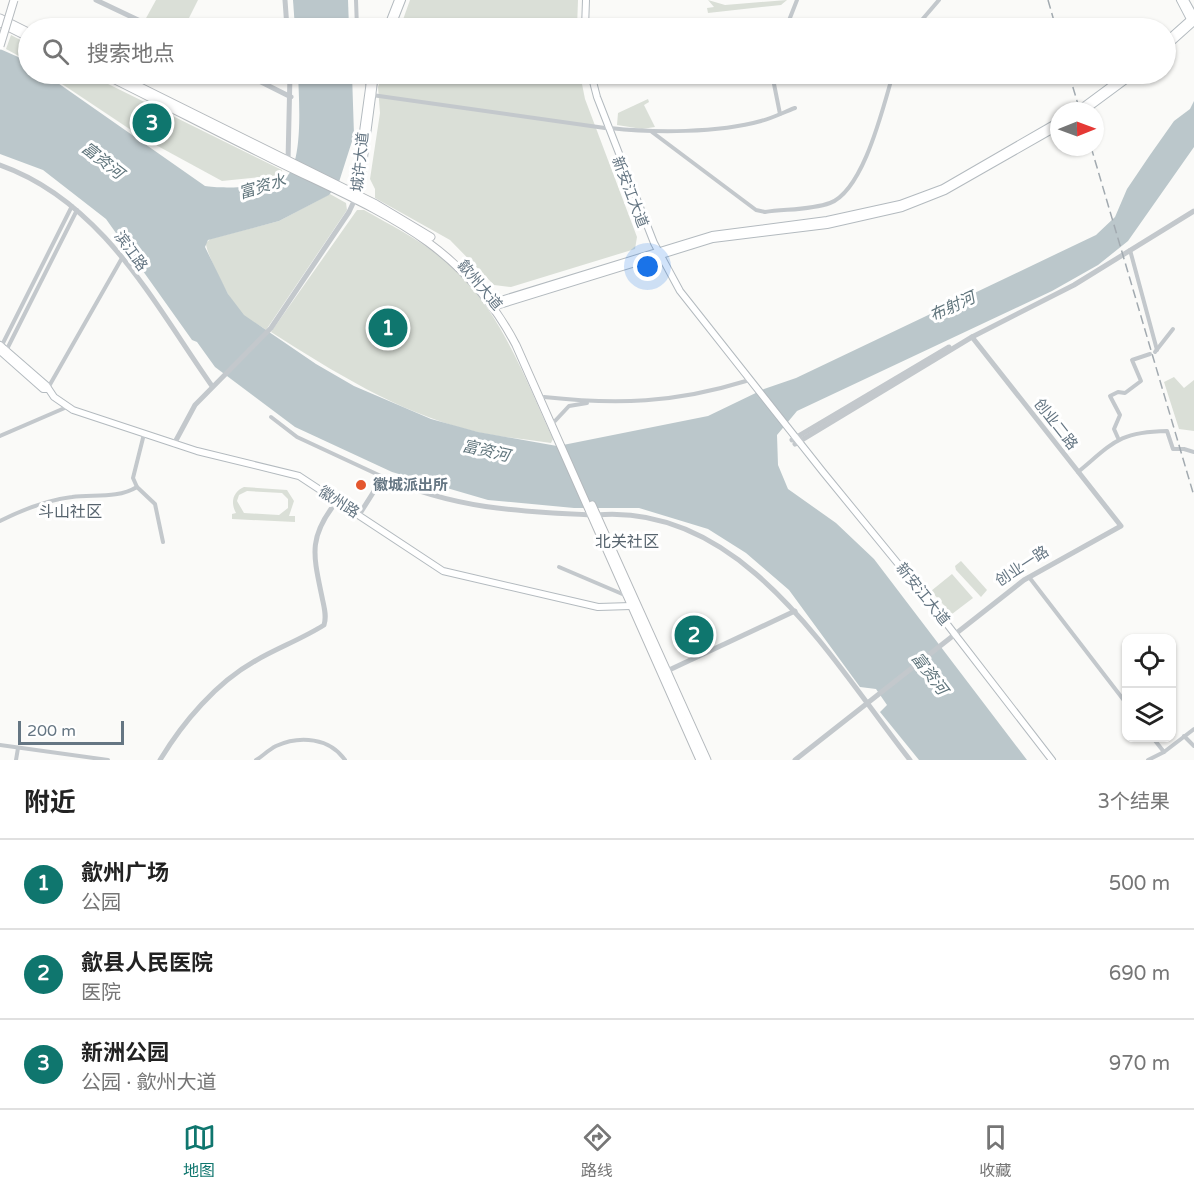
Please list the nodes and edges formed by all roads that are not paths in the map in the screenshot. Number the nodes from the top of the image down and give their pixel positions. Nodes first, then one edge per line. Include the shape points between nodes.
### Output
1 (9, 0) edge
2 (14, 0) edge
3 (96, 0) edge
4 (285, 0) edge
5 (356, 0) edge
6 (398, 0) edge
7 (402, 0) edge
8 (588, 0) edge
9 (797, 0) edge
10 (939, 0) edge
11 (1180, 0) edge
12 (1185, 0) edge
13 (0, 18) edge
14 (134, 18) edge
15 (286, 18) edge
16 (357, 18) edge
17 (392, 18) edge
18 (394, 18) edge
19 (587, 18) edge
20 (790, 18) edge
21 (924, 18) edge
22 (1193, 20) edge
23 (0, 23) edge
24 (18, 27) edge
25 (0, 30) edge
26 (18, 32) edge
27 (1176, 33) edge
28 (1176, 37) edge
29 (0, 46) edge
30 (124, 84) edge
31 (264, 84) edge
32 (290, 84) edge
33 (374, 84) edge
34 (592, 84) edge
35 (774, 84) edge
36 (890, 84) edge
37 (1113, 84) edge
38 (1120, 84) edge
39 (138, 85) edge
40 (367, 85) joint
41 (372, 96) junction
42 (291, 97) junction
43 (1089, 102) edge
44 (1096, 102) edge
45 (795, 108) dead end
46 (780, 114) junction
47 (1050, 126) edge
48 (607, 128) junction
49 (1050, 131) edge
50 (652, 132) junction
51 (290, 164) junction
52 (0, 165) edge
53 (356, 196) junction
54 (74, 208) junction
55 (1194, 211) edge
56 (1130, 250) junction
57 (656, 253) junction
58 (122, 258) junction
59 (494, 304) junction
60 (1173, 329) dead end
61 (972, 337) junction
62 (2, 349) edge
63 (1154, 352) junction
64 (746, 381) junction
65 (213, 385) junction
66 (754, 387) junction
67 (47, 389) junction
68 (544, 397) junction
69 (600, 403) junction
70 (67, 407) junction
71 (271, 417) dead end
72 (555, 421) junction
73 (144, 433) junction
74 (0, 436) edge
75 (560, 438) junction
76 (794, 438) junction
77 (1118, 438) junction
78 (174, 444) junction
79 (1194, 452) edge
80 (1078, 472) junction
81 (383, 477) junction
82 (137, 487) junction
83 (337, 501) junction
84 (593, 513) junction
85 (359, 515) junction
86 (0, 521) edge
87 (1120, 525) junction
88 (163, 542) dead end
89 (559, 567) dead end
90 (1029, 577) junction
91 (627, 596) junction
92 (631, 606) junction
93 (795, 611) junction
94 (951, 636) junction
95 (667, 670) junction
96 (1122, 698) edge
97 (865, 703) junction
98 (1194, 729) edge
99 (1184, 736) junction
100 (1156, 742) edge
101 (0, 745) edge
102 (1194, 746) edge
103 (18, 748) junction
104 (1164, 752) junction
105 (16, 760) edge
106 (108, 760) edge
107 (160, 760) edge
108 (256, 760) edge
109 (345, 760) edge
110 (700, 760) edge
111 (707, 760) edge
112 (789, 760) edge
113 (795, 760) edge
114 (910, 760) edge
115 (1047, 760) edge
116 (1052, 760) edge
117 (1148, 760) edge

1 - 25 main road
2 - 29 main road, bridge
3 - 14 street
4 - 15 street
5 - 16 street
6 - 17 main road
7 - 18 main road
8 - 19 main road
9 - 20 street
10 - 21 street
11 - 22 main road
12 - 22 main road
13 - 24 main road
22 - 27 main road
22 - 28 main road
23 - 26 main road
30 - 51 main road
31 - 42 street
32 - 42 street
33 - 41 main road, 城许大道
34 - 48 main road, 新安江大道
35 - 46 street
36 - 50 street via 872,146 845,192 823,205 756,210
37 - 43 main road
38 - 44 main road
39 - 51 main road
40 - 41 street
40 - 53 main road, 城许大道
41 - 48 street
41 - 53 main road, 城许大道
42 - 51 street
45 - 46 street
46 - 50 street via 721,129
47 - 57 main road via 943,188 900,204 827,220 723,232
48 - 50 street
48 - 57 main road, 新安江大道
49 - 57 main road via 945,191 902,208 828,225 734,234
51 - 53 main road, 歙州大道
52 - 54 street, 滨江路 via 40,182
53 - 59 main road, 歙州大道 via 436,246
53 - 65 street via 271,328
54 - 58 street, 滨江路 via 103,233
54 - 62 street
55 - 56 street
56 - 61 street via 1061,293
56 - 63 street
57 - 59 main road
57 - 64 main road, 新安江大道 via 683,302
57 - 66 main road, 新安江大道
58 - 65 street, 滨江路
58 - 67 street
59 - 68 main road, 歙州大道 via 519,343
59 - 75 main road, 歙州大道
60 - 63 street
61 - 76 street
61 - 80 street, 创业二路
62 - 67 main road, 徽州路
63 - 77 street via 1132,360 1141,381 1125,393 1110,396 1120,415 1114,429
64 - 66 main road, 新安江大道
64 - 69 street via 662,400
65 - 78 street via 191,410
66 - 76 main road, 新安江大道
67 - 70 main road, 徽州路
68 - 69 street
68 - 72 main road, 歙州大道
69 - 72 street via 572,405
70 - 73 main road, 徽州路 via 98,421
70 - 74 street
71 - 81 street via 297,437
72 - 75 main road, 歙州大道
73 - 78 main road, 徽州路
73 - 82 street via 133,476
75 - 84 main road
76 - 94 main road, 新安江大道
77 - 79 street via 1167,431 1173,450
77 - 80 street
78 - 83 main road, 徽州路 via 299,476
80 - 87 street, 创业二路
81 - 84 street via 436,496 488,508
81 - 85 street
82 - 86 street via 110,495 64,498
82 - 88 street via 155,504
83 - 85 main road, 徽州路
83 - 107 street via 320,524 315,539 315,564 326,615 324,625 227,680
84 - 91 main road
84 - 93 street via 635,516 701,537 750,568
84 - 95 main road
85 - 92 main road, 徽州路 via 448,573 598,607
87 - 90 street, 创业一路
87 - 94 street, 创业一路 via 1033,570
89 - 91 street
90 - 94 street, 创业一路
90 - 96 street
91 - 92 main road
92 - 110 main road
93 - 95 street
93 - 97 street
94 - 97 street
94 - 115 main road, 新安江大道
94 - 116 main road, 新安江大道
95 - 111 main road
97 - 112 street
97 - 113 street
97 - 114 street
98 - 99 street
99 - 102 street
99 - 104 street
100 - 104 street
101 - 103 street
103 - 105 street
103 - 106 street
104 - 117 street
108 - 109 street via 296,740 320,740 337,748

